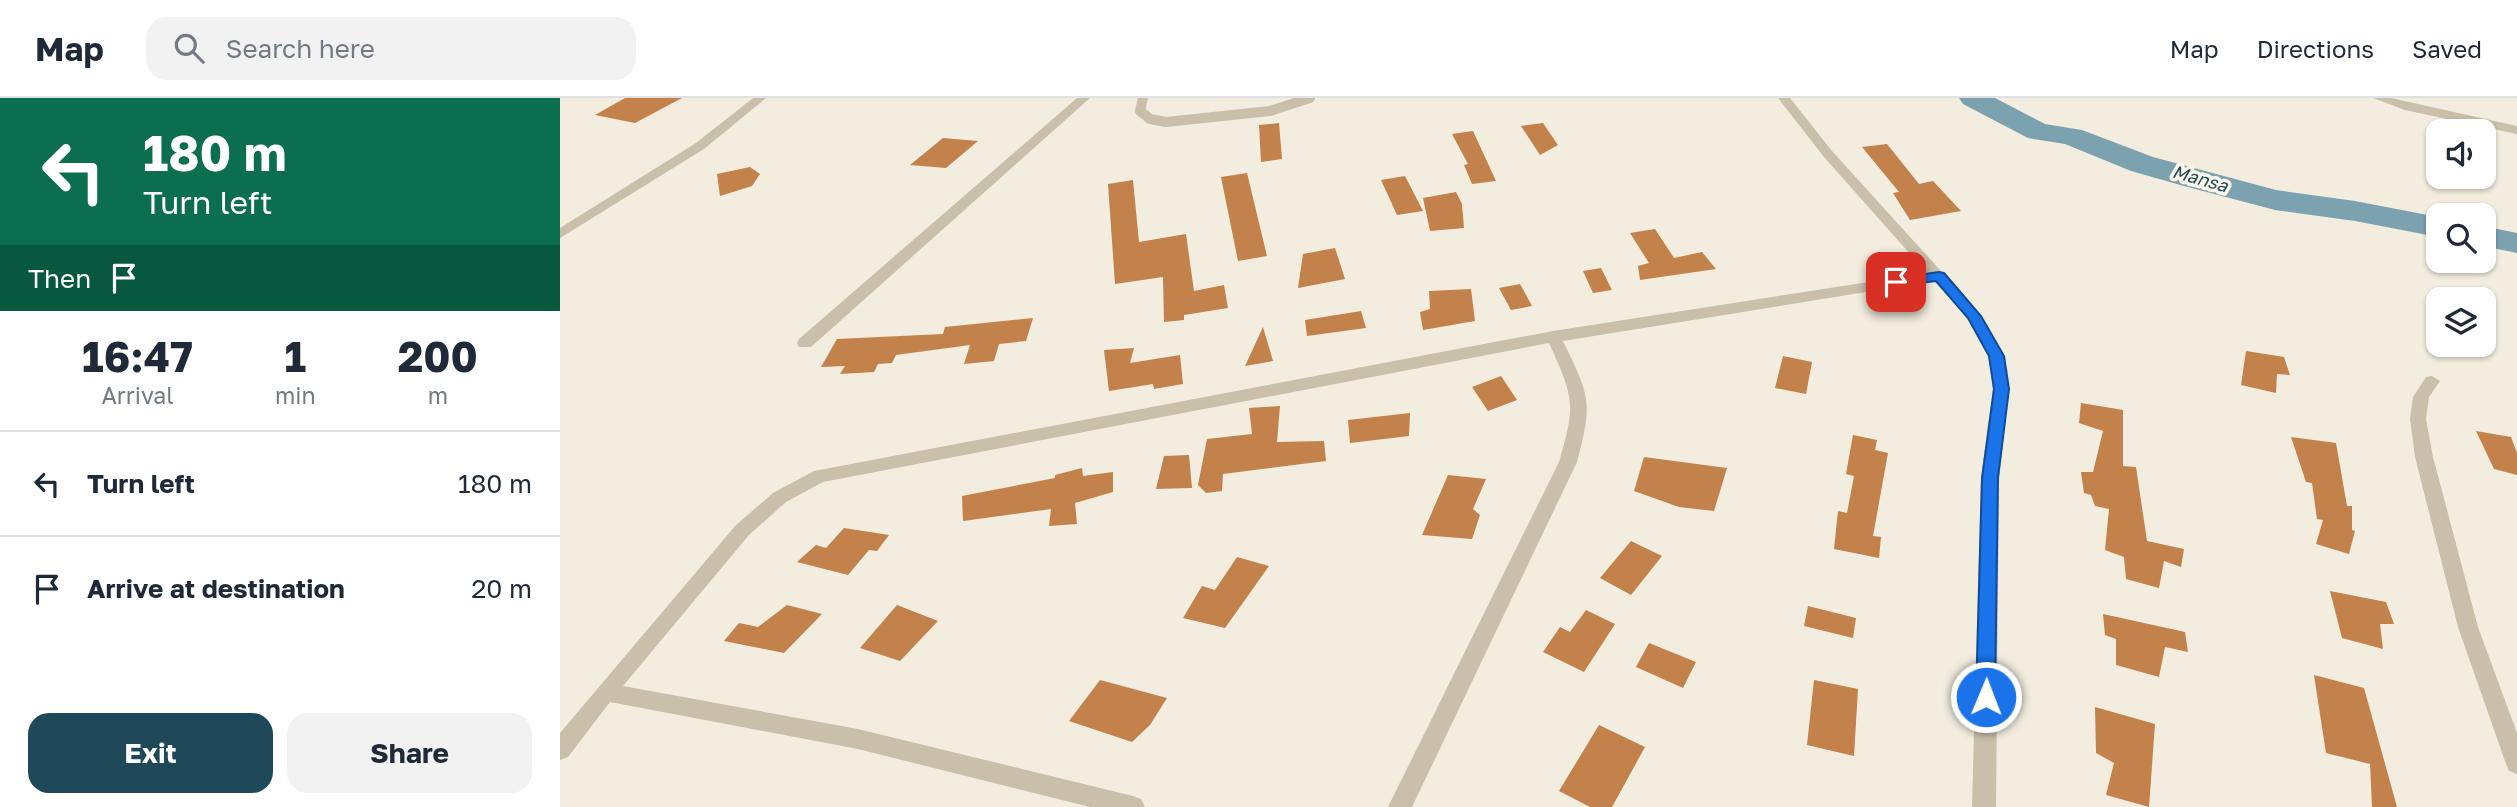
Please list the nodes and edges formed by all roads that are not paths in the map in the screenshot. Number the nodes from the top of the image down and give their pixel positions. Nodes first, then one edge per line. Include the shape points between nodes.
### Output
1 (760, 98) edge
2 (1084, 98) edge
3 (1143, 98) edge
4 (1310, 98) edge
5 (1784, 98) edge
6 (2379, 98) edge
7 (2517, 130) edge
8 (560, 234) edge
9 (1939, 276) junction
10 (1553, 336) junction
11 (805, 343) dead end
12 (2432, 382) dead end
13 (605, 692) junction
14 (560, 750) edge
15 (2517, 764) edge
16 (1133, 807) edge
17 (1400, 807) edge
18 (1984, 807) edge

1 - 8 street via 700,146
2 - 11 street
3 - 4 lane via 1140,111 1166,122 1270,111
5 - 9 street via 1828,155
6 - 7 street
9 - 10 street
9 - 18 street via 1974,316 1997,356 2001,389 1990,478
10 - 13 street via 802,481 736,538
10 - 17 street via 1580,403 1568,462
12 - 15 street via 2421,397 2418,419 2424,457 2468,627
13 - 14 street
13 - 16 street via 858,739

